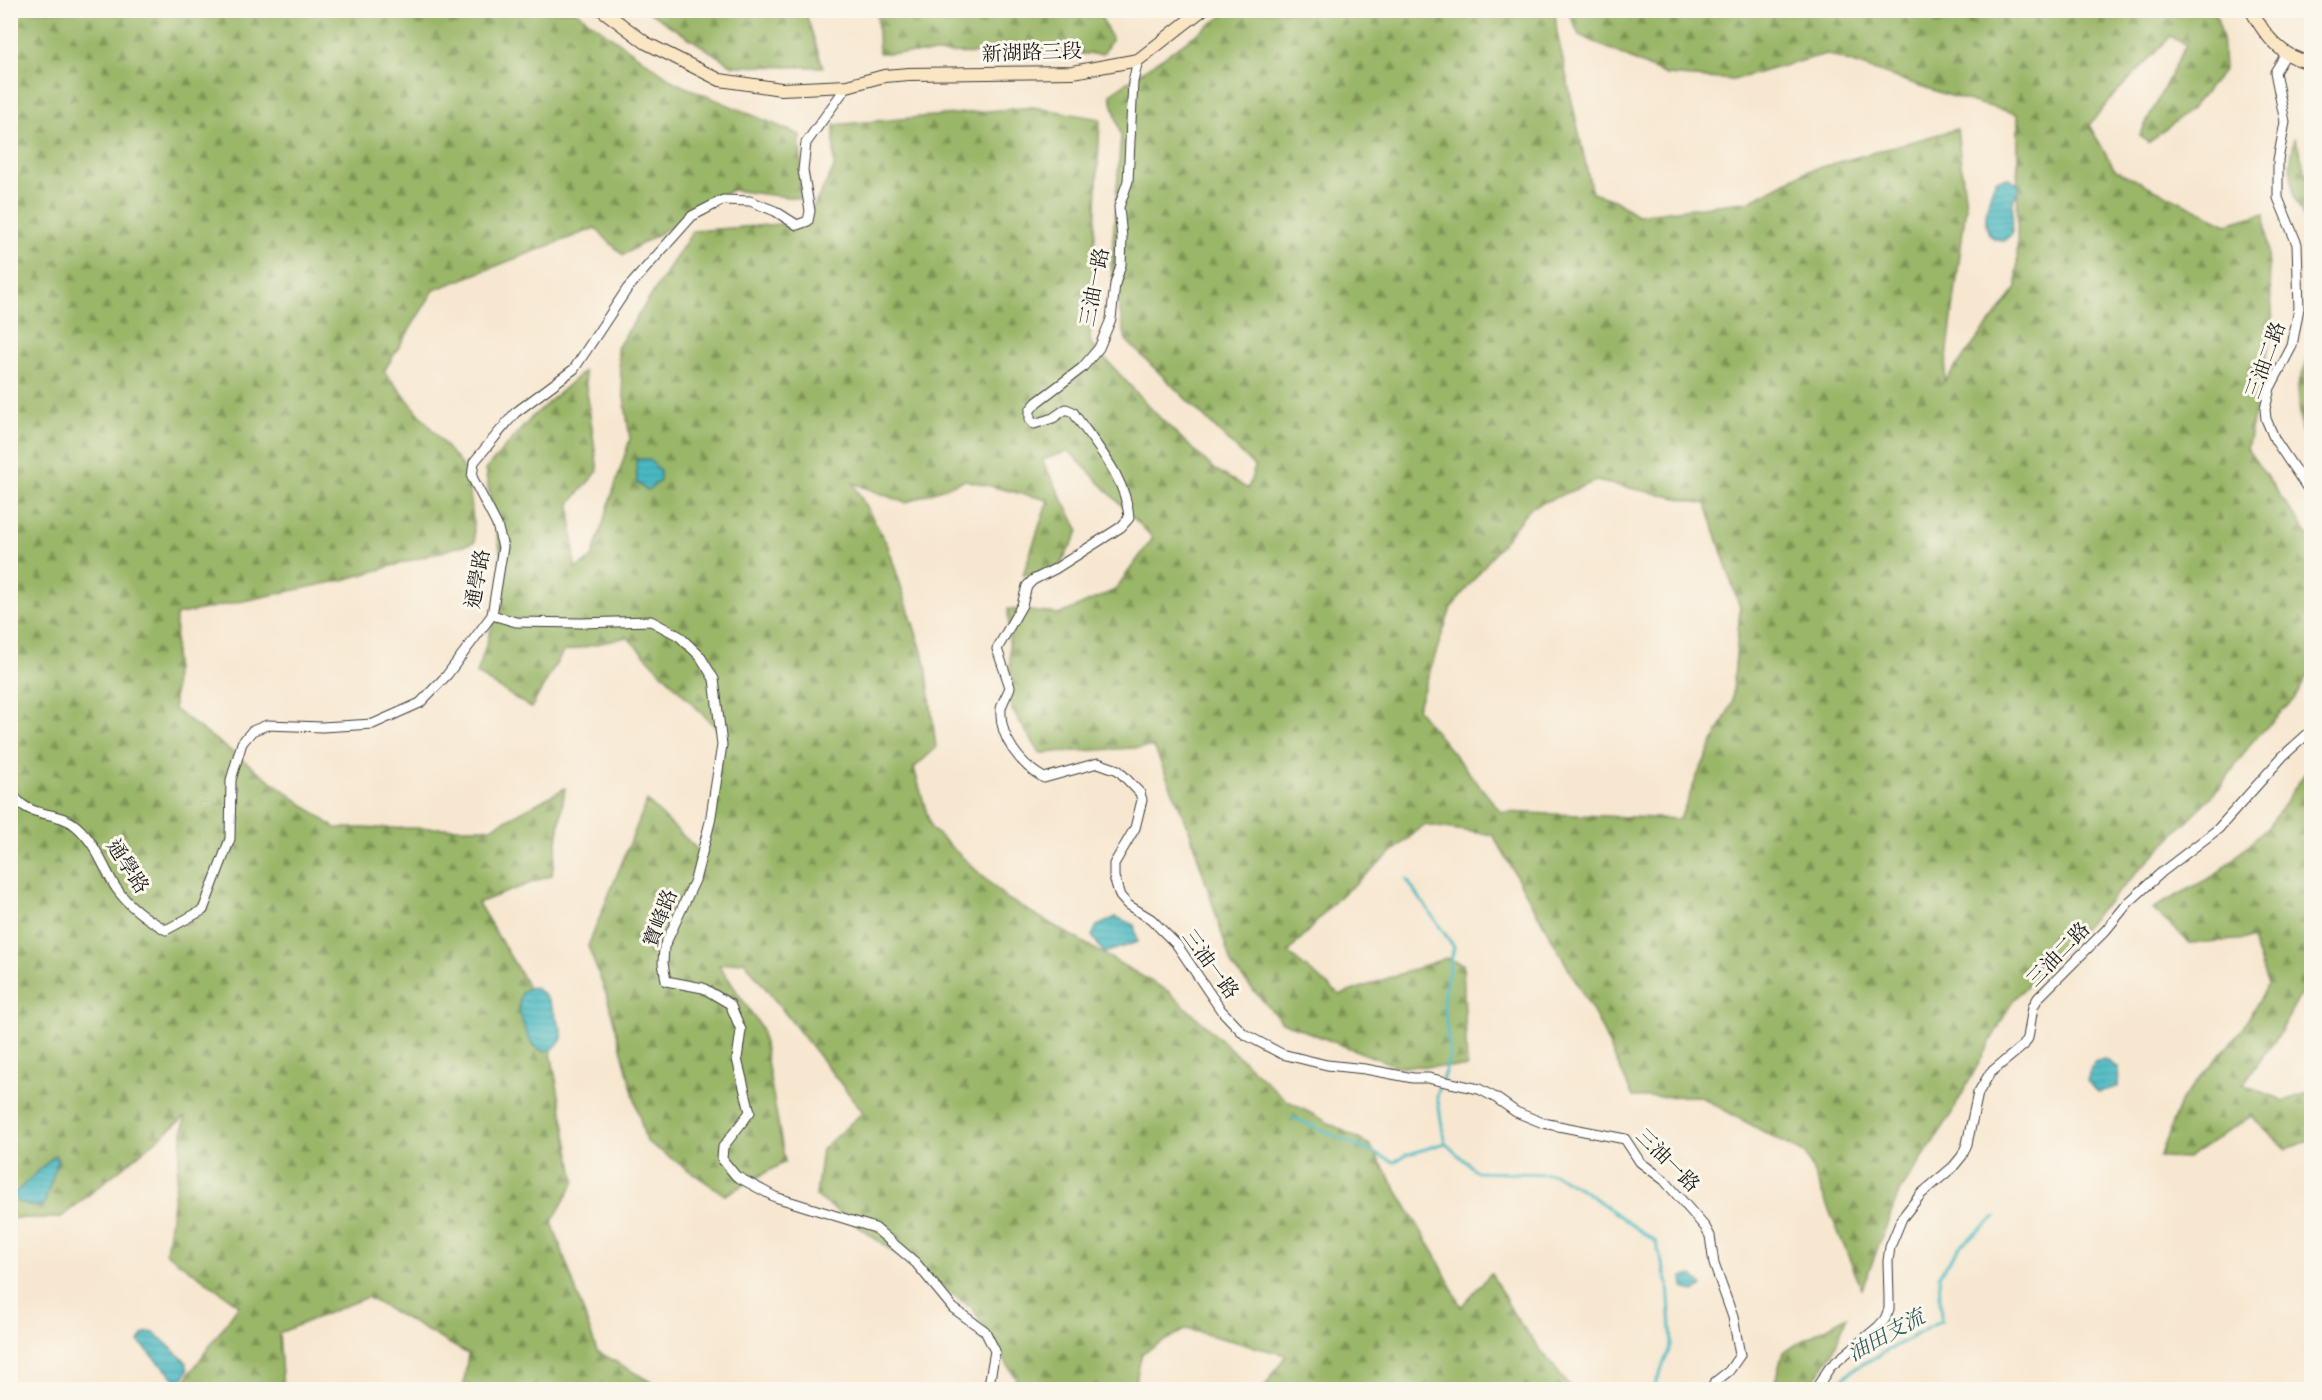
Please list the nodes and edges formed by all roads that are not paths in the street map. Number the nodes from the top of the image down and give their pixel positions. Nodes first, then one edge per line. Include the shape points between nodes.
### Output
1 (602, 10) edge
2 (1202, 10) edge
3 (2251, 10) edge
4 (2286, 54) junction
5 (1138, 60) junction
6 (2312, 63) edge
7 (847, 86) junction
8 (2312, 495) edge
9 (492, 615) junction
10 (2312, 730) edge
11 (10, 789) edge
12 (988, 1389) edge
13 (1711, 1389) edge
14 (1815, 1389) edge

1 - 7 street, 新湖路三段 via 645,43 720,80 781,88
2 - 5 street, 新湖路三段
3 - 4 street via 2275,45
4 - 6 street
4 - 8 street, 三油二路 via 2275,72 2285,122 2278,160 2278,198 2298,244 2299,317 2292,346 2270,388 2265,409 2275,440
5 - 7 street, 新湖路三段 via 1073,72 884,76
5 - 13 street, 三油一路 via 1131,100 1128,181 1119,207 1121,265 1111,319 1099,348 1082,369 1030,410 1034,424 1066,409 1073,412 1115,470 1128,503 1129,518 1028,586 1022,605 997,649 1010,687 1001,708 1005,739 1030,770 1044,778 1098,763 1118,770 1140,793 1142,801 1135,828 1114,864 1120,896 1178,945 1221,1010 1244,1034 1282,1054 1327,1065 1479,1089 1543,1123 1625,1139 1640,1162 1687,1204 1710,1236 1740,1355
7 - 9 street, 通學路 via 806,142 803,170 808,221 797,225 750,201 723,200 692,216 627,289 574,369 515,413 474,462 472,477 497,525 503,547
9 - 11 street, 通學路 via 447,675 420,703 373,724 267,725 252,731 242,742 231,780 230,839 203,910 166,930 141,916 117,890 87,835 72,822 27,810
9 - 12 street, 寶峰路 via 516,622 651,621 679,636 700,656 714,679 722,745 710,822 695,880 664,947 663,963 666,981 704,988 730,1004 741,1030 737,1059 750,1112 723,1147 722,1159 736,1176 774,1197 875,1228 916,1263 953,1308 985,1331 995,1351
10 - 14 street, 三油二路 via 2283,756 2218,829 2128,903 2038,998 2024,1045 1990,1073 1978,1093 1962,1156 1921,1194 1902,1218 1888,1261 1889,1309 1885,1319 1830,1367

